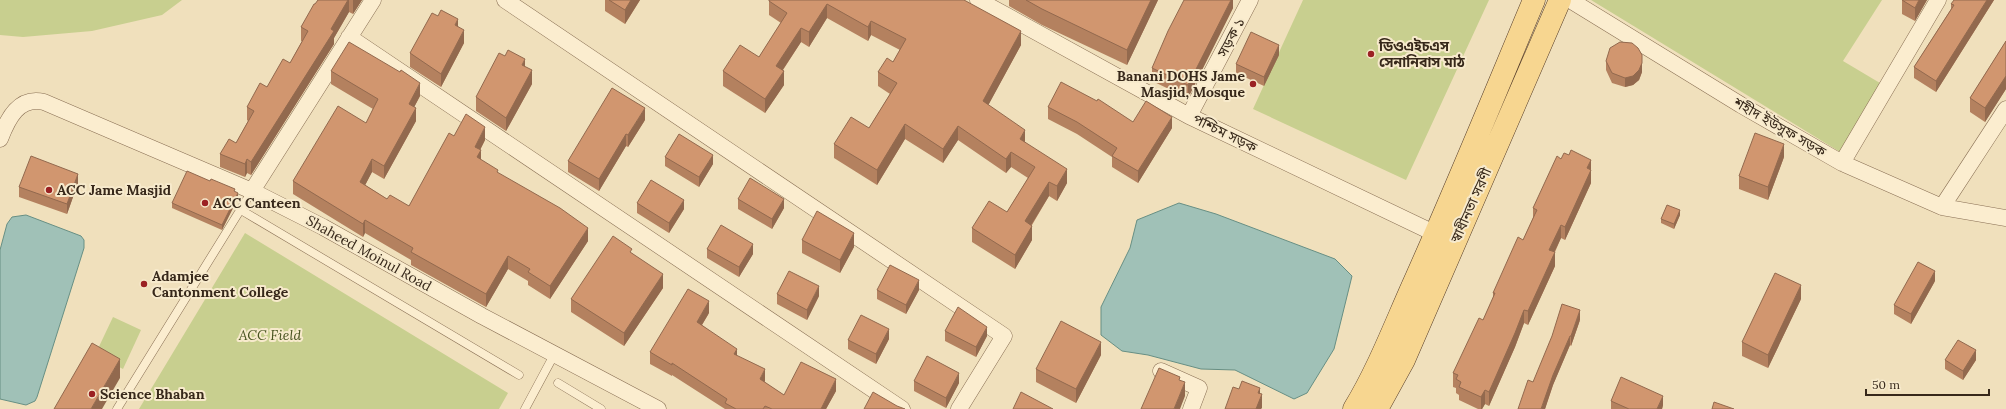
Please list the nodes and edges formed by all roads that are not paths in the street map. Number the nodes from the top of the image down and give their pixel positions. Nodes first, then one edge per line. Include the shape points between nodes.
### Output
1 (373, 0) edge
2 (505, 0) edge
3 (1250, 0) edge
4 (1534, 0) edge
5 (1560, 0) edge
6 (1570, 0) edge
7 (1938, 0) edge
8 (984, 2) edge
9 (350, 37) junction
10 (2006, 109) edge
11 (1189, 116) junction
12 (0, 139) edge
13 (1842, 163) junction
14 (252, 191) junction
15 (1942, 207) junction
16 (241, 210) junction
17 (2006, 218) edge
18 (1436, 234) junction
19 (555, 353) junction
20 (1160, 371) edge
21 (519, 375) dead end
22 (558, 384) dead end
23 (117, 409) edge
24 (524, 409) edge
25 (601, 409) edge
26 (658, 409) edge
27 (902, 409) edge
28 (959, 409) edge
29 (1191, 409) edge
30 (1354, 409) edge
31 (1378, 409) edge

1 - 9 street
2 - 28 street via 1004,336
3 - 11 street, সড়ক ১
4 - 18 main road, স্বাধীনতা সরণী
5 - 31 main road, স্বাধীনতা সরণী via 1404,360
6 - 13 street, শহীদ ইউসুফ সড়ক via 1741,105
7 - 13 street
8 - 11 street, পশ্চিম সড়ক
9 - 14 street
9 - 27 street
10 - 15 street
11 - 18 street, পশ্চিম সড়ক
12 - 14 street, Shaheed Moinul Road via 15,109 26,102 36,100
13 - 15 street, শহীদ ইউসুফ সড়ক
14 - 16 lane
14 - 19 street, Shaheed Moinul Road
15 - 17 street, শহীদ ইউসুফ সড়ক
16 - 21 lane
16 - 23 lane
18 - 30 main road, স্বাধীনতা সরণী
19 - 24 lane
19 - 26 street, Shaheed Moinul Road
20 - 29 street via 1199,388
22 - 25 lane

